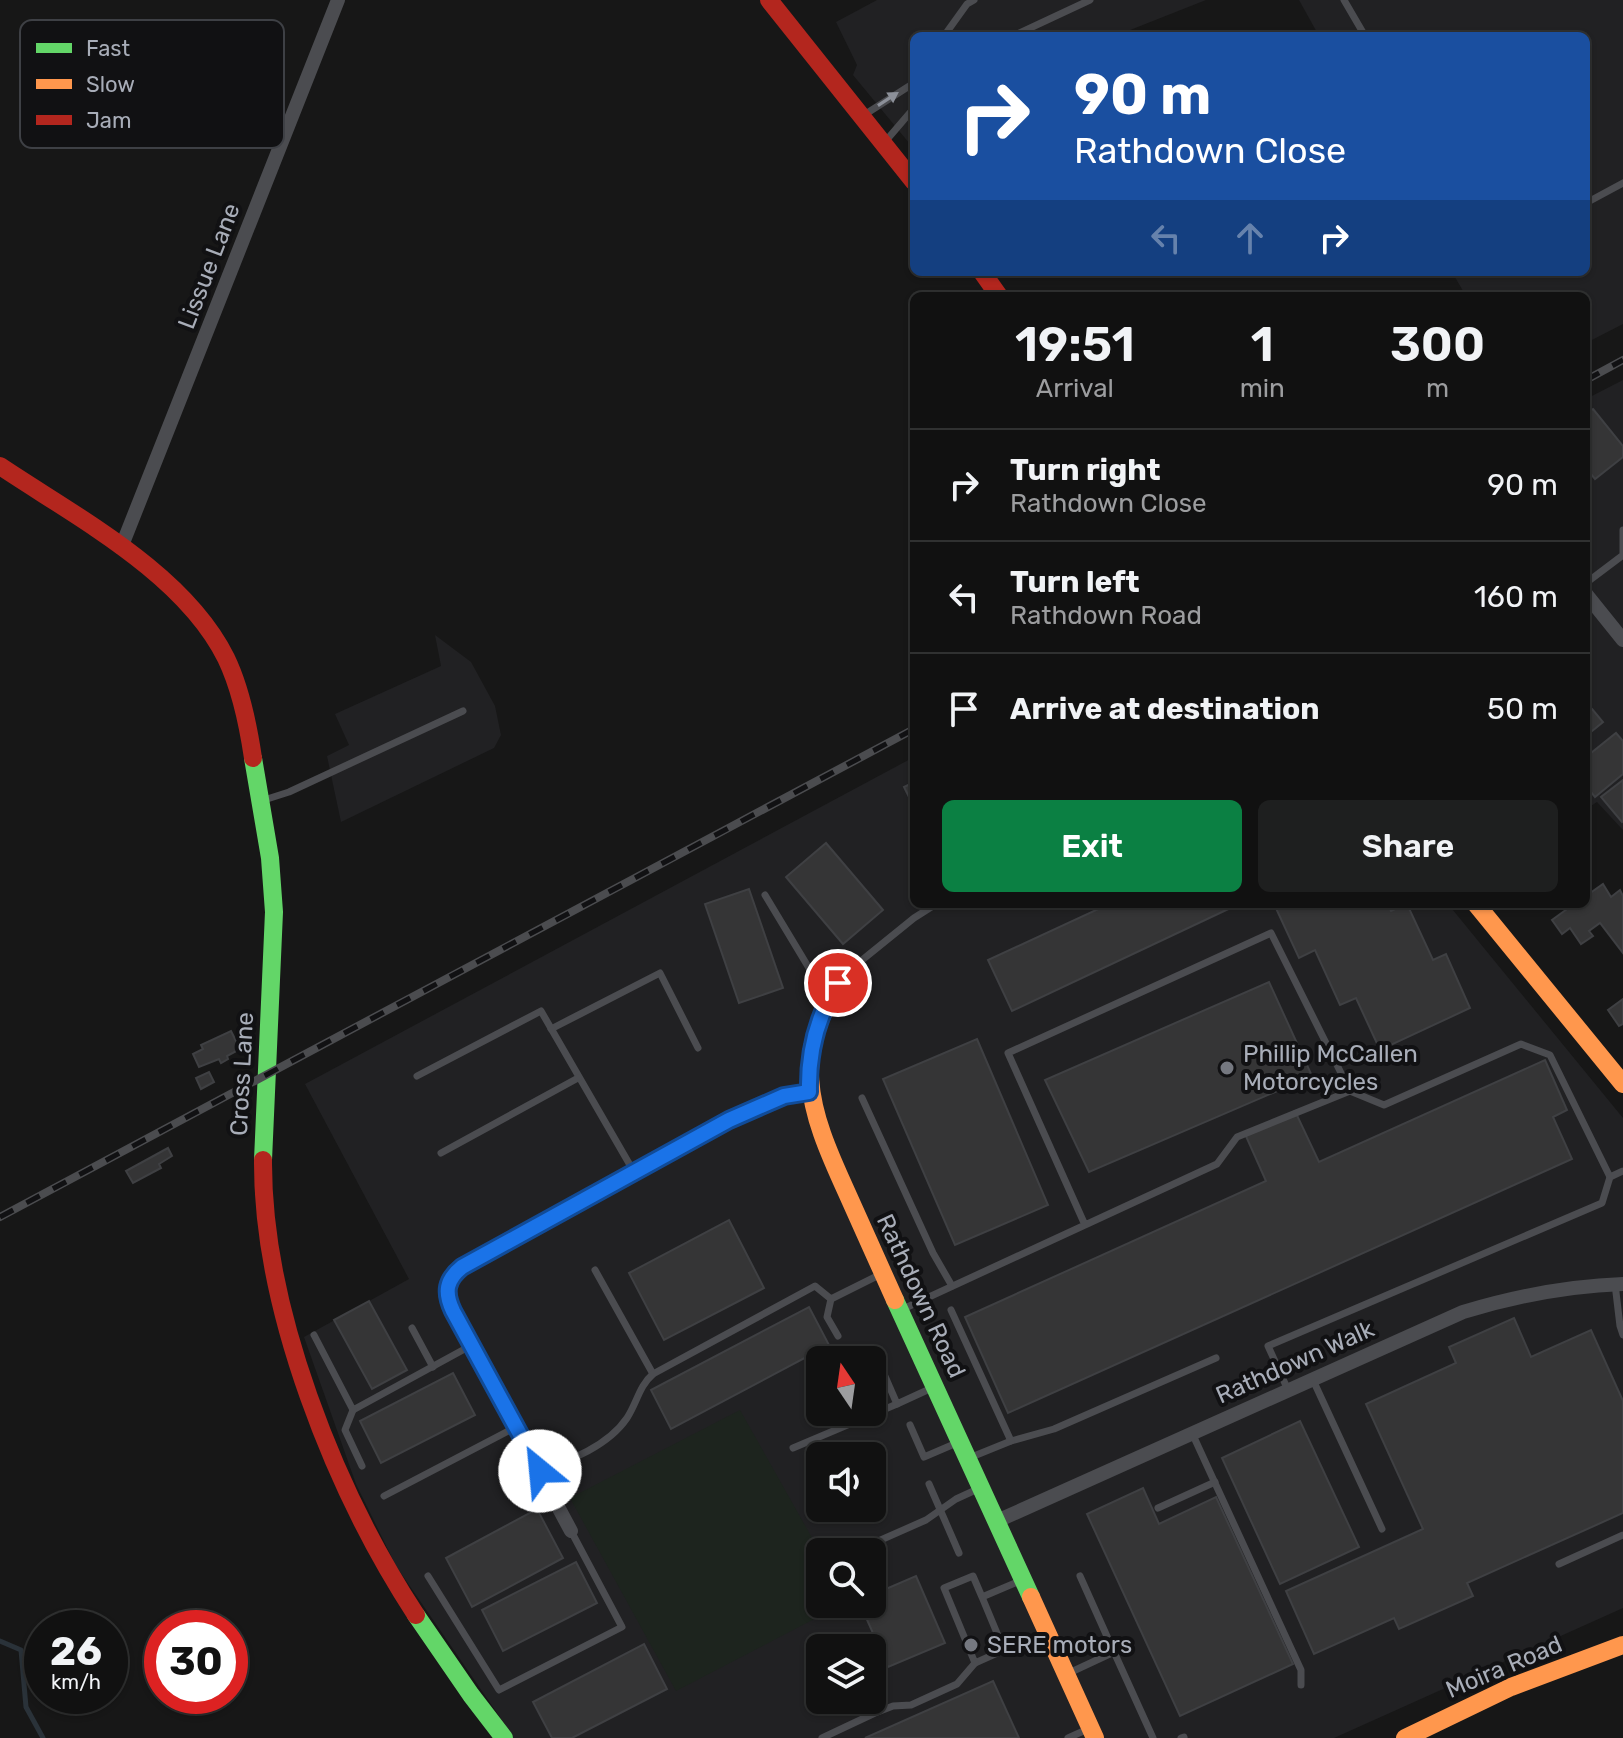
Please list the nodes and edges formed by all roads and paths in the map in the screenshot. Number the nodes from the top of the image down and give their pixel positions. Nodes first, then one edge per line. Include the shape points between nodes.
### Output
1 (338, 0) edge
2 (769, 0) edge
3 (974, 0) edge
4 (1074, 0) edge
5 (1090, 0) edge
6 (1344, 0) edge
7 (1068, 11) junction
8 (947, 32) edge
9 (1022, 32) edge
10 (1363, 32) edge
11 (910, 86) edge
12 (910, 113) edge
13 (863, 116) junction
14 (284, 136) edge
15 (884, 143) junction
16 (279, 148) edge
17 (910, 177) edge
18 (1623, 183) edge
19 (1590, 201) edge
20 (0, 466) edge
21 (1623, 530) edge
22 (121, 548) junction
23 (1590, 580) edge
24 (1590, 599) edge
25 (1623, 640) edge
26 (463, 711) dead end
27 (262, 801) junction
28 (765, 895) dead end
29 (930, 908) edge
30 (1479, 908) edge
31 (850, 970) joint
32 (828, 1000) junction
33 (551, 1029) junction
34 (698, 1048) dead end
35 (417, 1076) dead end
36 (578, 1078) junction
37 (1623, 1084) edge
38 (1350, 1091) junction
39 (809, 1092) junction
40 (862, 1098) dead end
41 (441, 1153) dead end
42 (1623, 1171) edge
43 (634, 1172) junction
44 (1610, 1177) junction
45 (1085, 1225) junction
46 (595, 1270) dead end
47 (883, 1273) junction
48 (1619, 1284) edge
49 (952, 1286) junction
50 (831, 1299) junction
51 (901, 1309) junction
52 (951, 1310) dead end
53 (412, 1328) dead end
54 (314, 1335) dead end
55 (1623, 1335) edge
56 (838, 1336) dead end
57 (472, 1345) junction
58 (1216, 1358) dead end
59 (433, 1367) junction
60 (653, 1374) junction
61 (1312, 1378) junction
62 (886, 1379) edge
63 (936, 1386) junction
64 (1288, 1390) junction
65 (897, 1404) junction
66 (353, 1410) junction
67 (910, 1425) dead end
68 (516, 1427) junction
69 (1192, 1433) junction
70 (1011, 1441) junction
71 (793, 1448) dead end
72 (965, 1450) junction
73 (362, 1466) dead end
74 (540, 1471) junction
75 (1215, 1482) junction
76 (929, 1484) dead end
77 (982, 1487) junction
78 (384, 1496) dead end
79 (1158, 1508) dead end
80 (940, 1510) junction
81 (997, 1521) junction
82 (1382, 1529) dead end
83 (571, 1531) joint
84 (1623, 1535) edge
85 (885, 1538) edge
86 (959, 1553) dead end
87 (1559, 1564) dead end
88 (428, 1576) dead end
89 (1080, 1576) dead end
90 (1024, 1579) junction
91 (982, 1597) junction
92 (1623, 1645) edge
93 (1114, 1652) junction
94 (975, 1663) junction
95 (1067, 1674) junction
96 (1301, 1685) dead end
97 (1093, 1733) edge
98 (504, 1738) edge
99 (822, 1738) edge
100 (1068, 1738) edge
101 (1153, 1738) edge
102 (1405, 1738) edge

1 - 14 street, Lissue Lane
2 - 13 main road
3 - 8 lane
4 - 7 lane
5 - 7 lane
6 - 10 lane
7 - 9 lane
13 -> 11 lane
12 - 15 lane
13 - 15 main road
15 - 17 main road
16 - 22 street, Lissue Lane
18 - 19 lane
20 - 22 main road, Cross Lane
21 - 23 lane via 1623,555
22 - 27 main road, Cross Lane via 185,603 223,652 239,690
24 - 25 street
26 - 27 lane
27 - 98 main road, Cross Lane via 274,909 262,1137 274,1285 332,1456 386,1568 427,1635
28 - 32 lane
29 - 31 lane, Rathdown Road
30 - 37 main road
31 - 32 main road, Rathdown Road
32 - 39 main road, Rathdown Road via 812,1052
33 - 34 lane via 660,973
33 - 35 lane via 541,1011
33 - 36 lane
36 - 41 lane
36 - 43 lane
38 - 44 lane via 1384,1105 1521,1044 1550,1055
38 - 45 lane via 1237,1137 1217,1164
38 - 45 lane via 1271,933 1008,1053
39 - 43 street via 761,1104
39 - 47 main road, Rathdown Road via 821,1137
40 - 49 lane
42 - 44 lane
43 - 57 street via 451,1276 447,1298
44 - 64 lane via 1602,1203 1268,1346
45 - 49 lane
46 - 60 lane
47 - 50 lane
47 - 51 main road, Rathdown Road
48 - 55 lane
48 - 61 street, Rathdown Walk via 1570,1286 1463,1312
49 - 51 lane
50 - 56 lane via 827,1317
50 - 60 lane via 815,1286
51 - 63 main road, Rathdown Road
52 - 70 lane
53 - 59 lane
54 - 66 lane
57 - 59 lane
57 - 68 street
58 - 70 lane via 1054,1429
59 - 66 lane
60 - 74 lane via 612,1435
61 - 64 street, Rathdown Walk
61 - 82 lane
62 - 65 lane
63 - 65 lane
63 - 72 main road, Rathdown Road
64 - 69 street, Rathdown Walk
65 - 71 lane
66 - 73 lane via 345,1430
67 - 72 lane via 924,1457
68 - 74 street
68 - 78 lane
69 - 75 lane
69 - 81 street, Rathdown Walk
70 - 72 lane
72 - 77 main road, Rathdown Road
74 - 83 street
75 - 79 lane
75 - 96 lane via 1301,1670
76 - 80 lane
77 - 80 lane
77 - 81 main road, Rathdown Road
80 - 85 lane
80 - 86 lane
81 - 90 main road, Rathdown Road
83 - 88 lane via 622,1627 499,1690
84 - 87 lane
89 - 93 lane
90 - 91 lane
90 - 95 main road, Rathdown Road
91 - 94 lane via 1004,1650
91 - 94 lane via 973,1576 944,1588
92 - 102 main road, Moira Road via 1511,1687
93 - 95 lane
93 - 101 lane
94 - 99 lane via 957,1684
95 - 97 main road, Rathdown Road
97 - 100 lane

